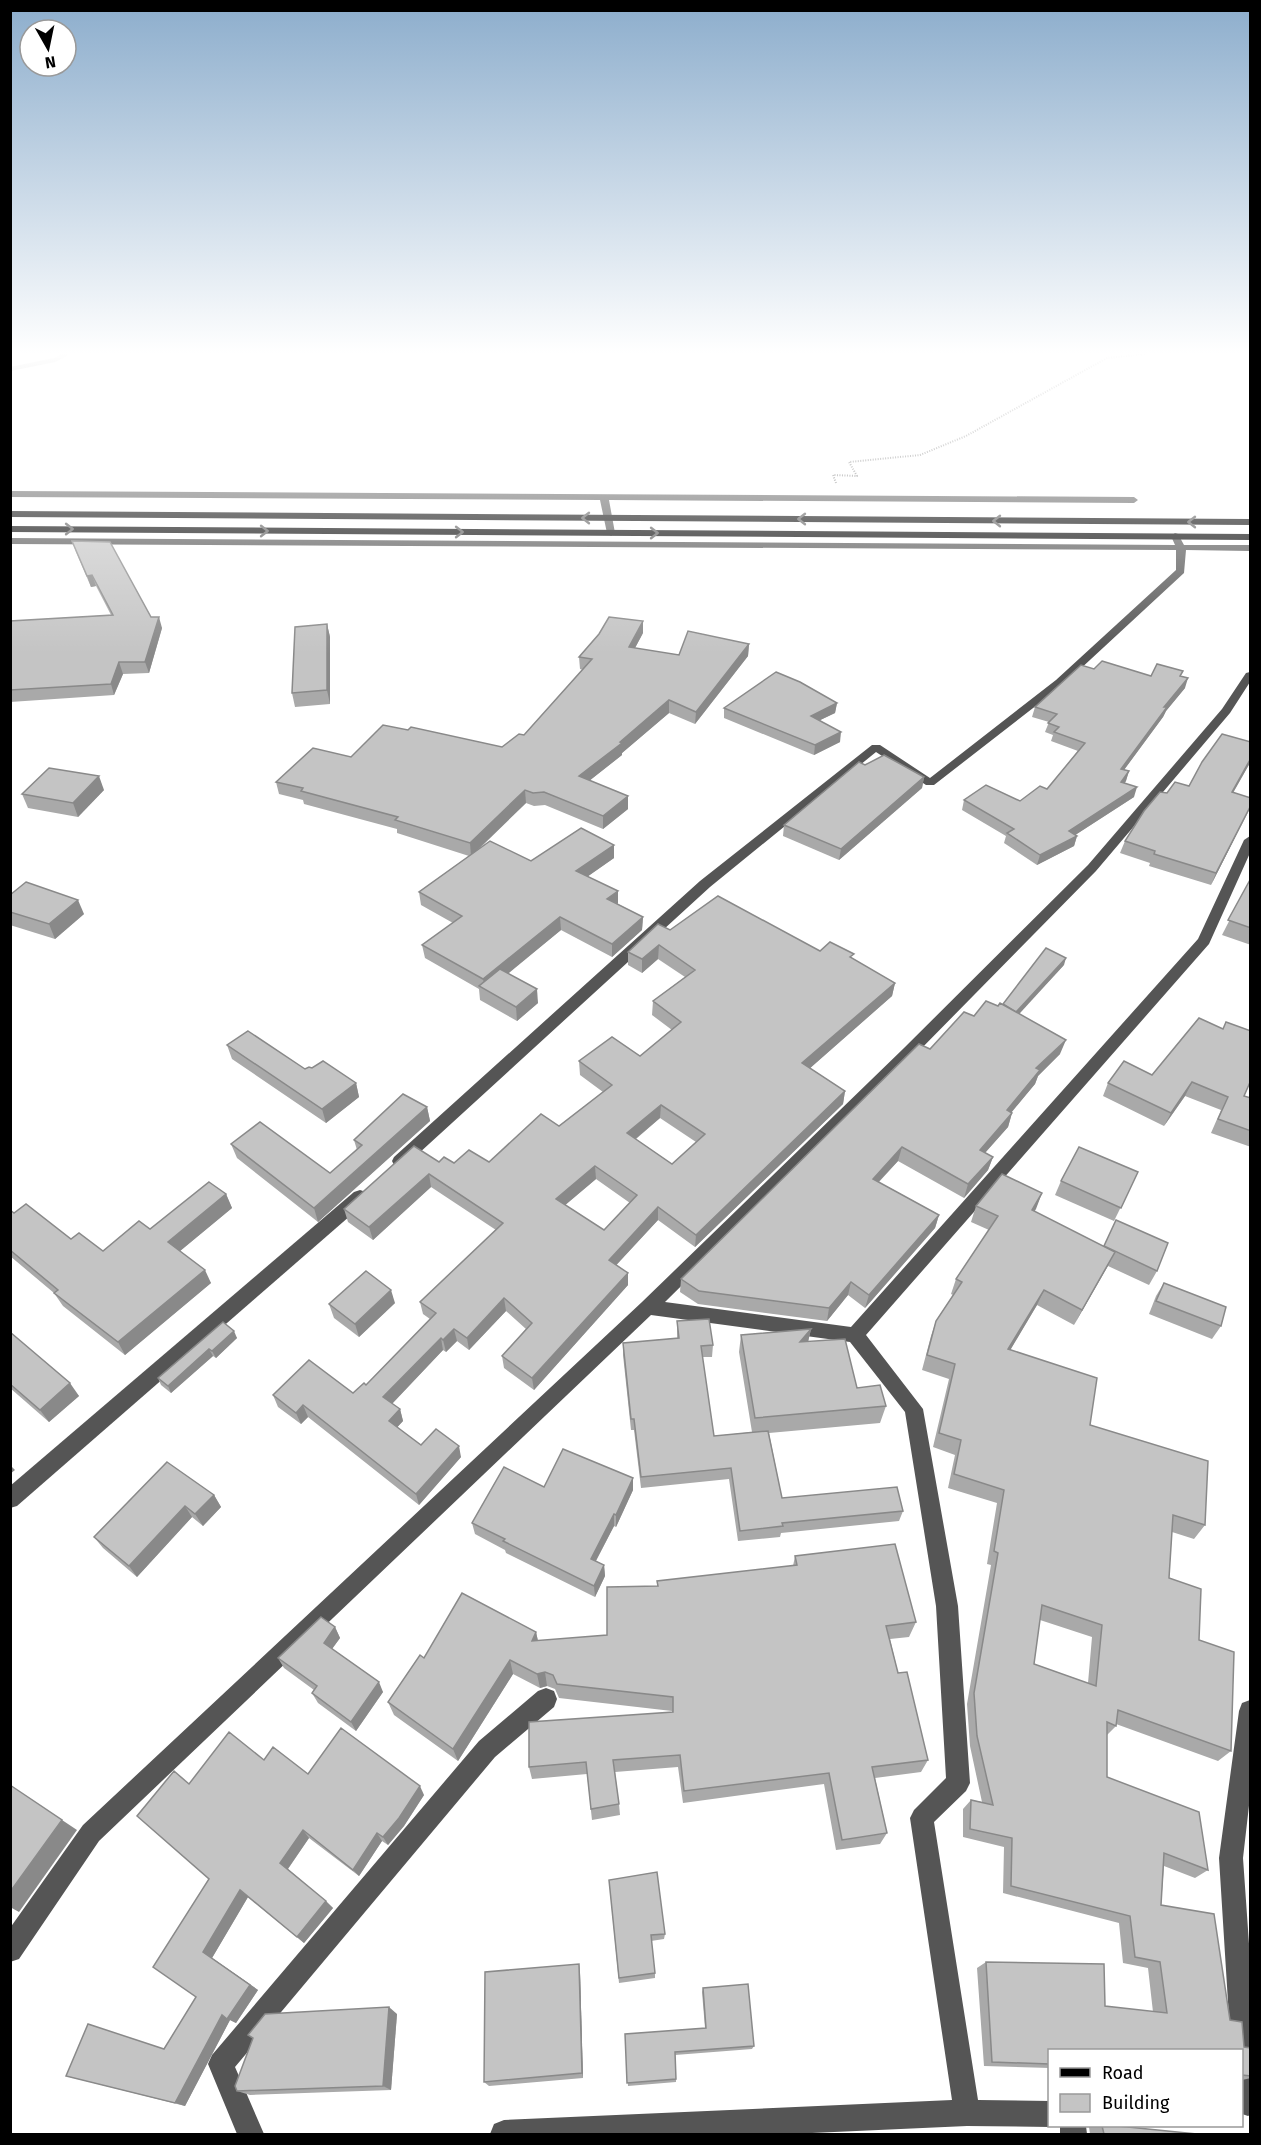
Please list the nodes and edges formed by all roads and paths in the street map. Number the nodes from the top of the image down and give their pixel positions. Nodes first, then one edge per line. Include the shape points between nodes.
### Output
1 (919, 454) edge
2 (10, 494) edge
3 (603, 497) junction
4 (840, 498) junction
5 (1134, 500) dead end
6 (10, 514) edge
7 (607, 518) junction
8 (1251, 522) edge
9 (10, 529) edge
10 (611, 533) junction
11 (1175, 537) junction
12 (1251, 537) edge
13 (10, 541) edge
14 (1181, 548) junction
15 (1251, 548) edge
16 (1251, 675) edge
17 (1251, 840) edge
18 (388, 1172) edge
19 (370, 1188) edge
20 (648, 1307) junction
21 (855, 1335) junction
22 (10, 1499) edge
23 (546, 1699) dead end
24 (1251, 1711) edge
25 (10, 1950) edge
26 (1247, 2103) edge
27 (967, 2113) junction
28 (1048, 2114) edge
29 (250, 2134) edge
30 (504, 2134) edge

1 - 4 path via 849,462 857,476 833,475
2 - 3 street
3 - 4 street
3 - 7 street
4 - 5 street
7 -> 6 main road
8 -> 7 main road
7 - 10 street
9 -> 10 main road
10 -> 11 main road
11 - 12 main road
11 - 14 street
13 - 14 street
14 - 15 street
14 - 18 street via 1181,571 1060,682 930,783 876,747 705,884
16 - 20 street via 1226,711 1092,868
17 - 21 street via 1204,940
19 - 22 street
20 - 21 street
20 - 25 street via 91,1833
21 - 27 street via 914,1409 947,1606 958,1783 922,1818
23 - 29 street via 488,1749 221,2064
24 - 26 street via 1231,1857
27 - 28 street
27 - 30 street

